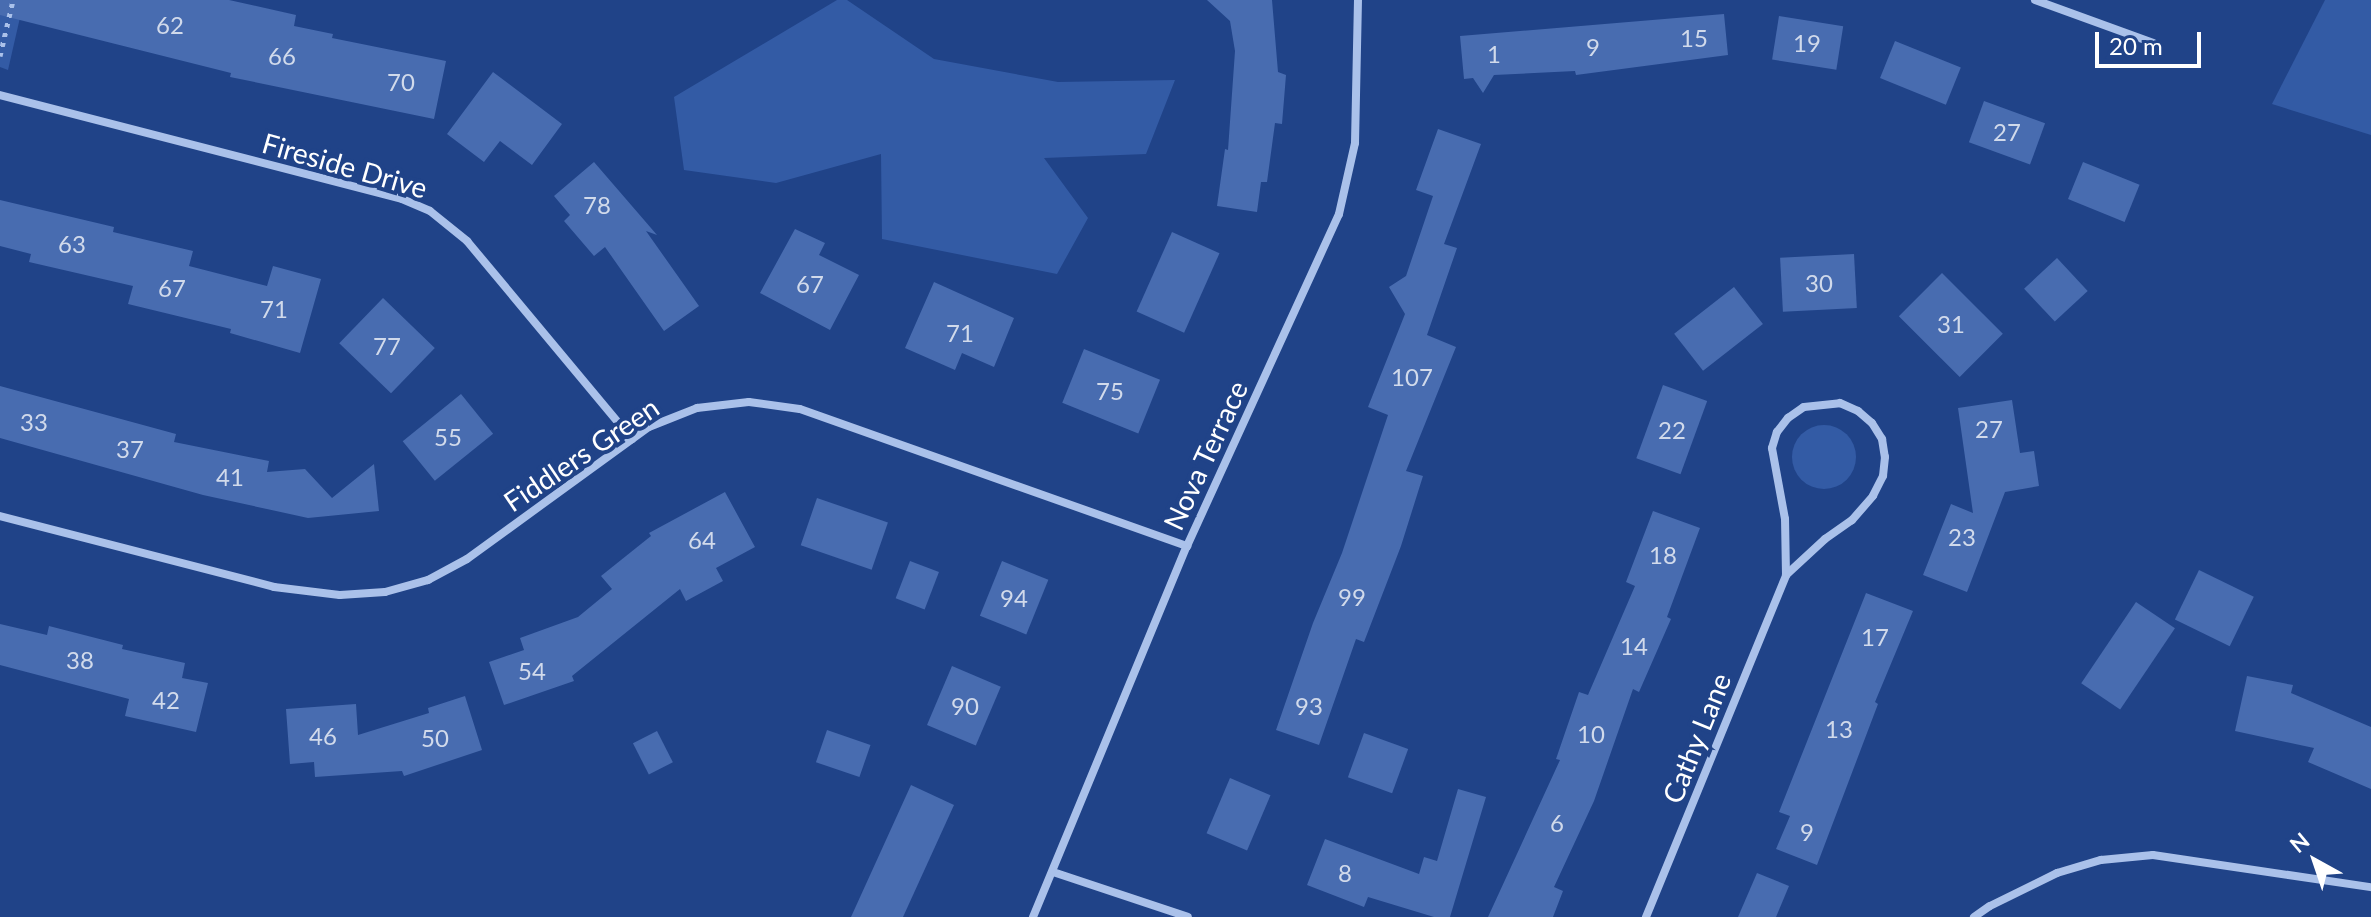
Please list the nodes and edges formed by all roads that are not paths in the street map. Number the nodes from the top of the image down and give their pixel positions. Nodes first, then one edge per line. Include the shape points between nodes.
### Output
1 (1358, 0) edge
2 (2035, 0) edge
3 (2153, 43) dead end
4 (0, 95) edge
5 (632, 439) junction
6 (0, 516) edge
7 (1187, 546) junction
8 (1786, 575) junction
9 (1053, 872) junction
10 (2371, 887) edge
11 (1033, 917) edge
12 (1188, 917) edge
13 (1646, 917) edge
14 (1974, 917) edge

1 - 7 street, Nova Terrace via 1355,143 1339,214
2 - 3 street
4 - 5 street, Fireside Drive via 402,199 430,211 467,241
5 - 6 street, Fiddlers Green via 467,559 428,580 385,592 340,595 274,587
5 - 7 street, Fiddlers Green via 697,408 779,404
7 - 9 street, Nova Terrace
8 - 8 street, Cathy Lane via 1852,520 1883,476 1882,439 1872,423 1840,403 1804,407 1777,432 1772,448 1785,519
8 - 13 street, Cathy Lane
9 - 11 street, Nova Terrace
9 - 12 street
10 - 14 street via 2153,855 2101,860 2057,873

